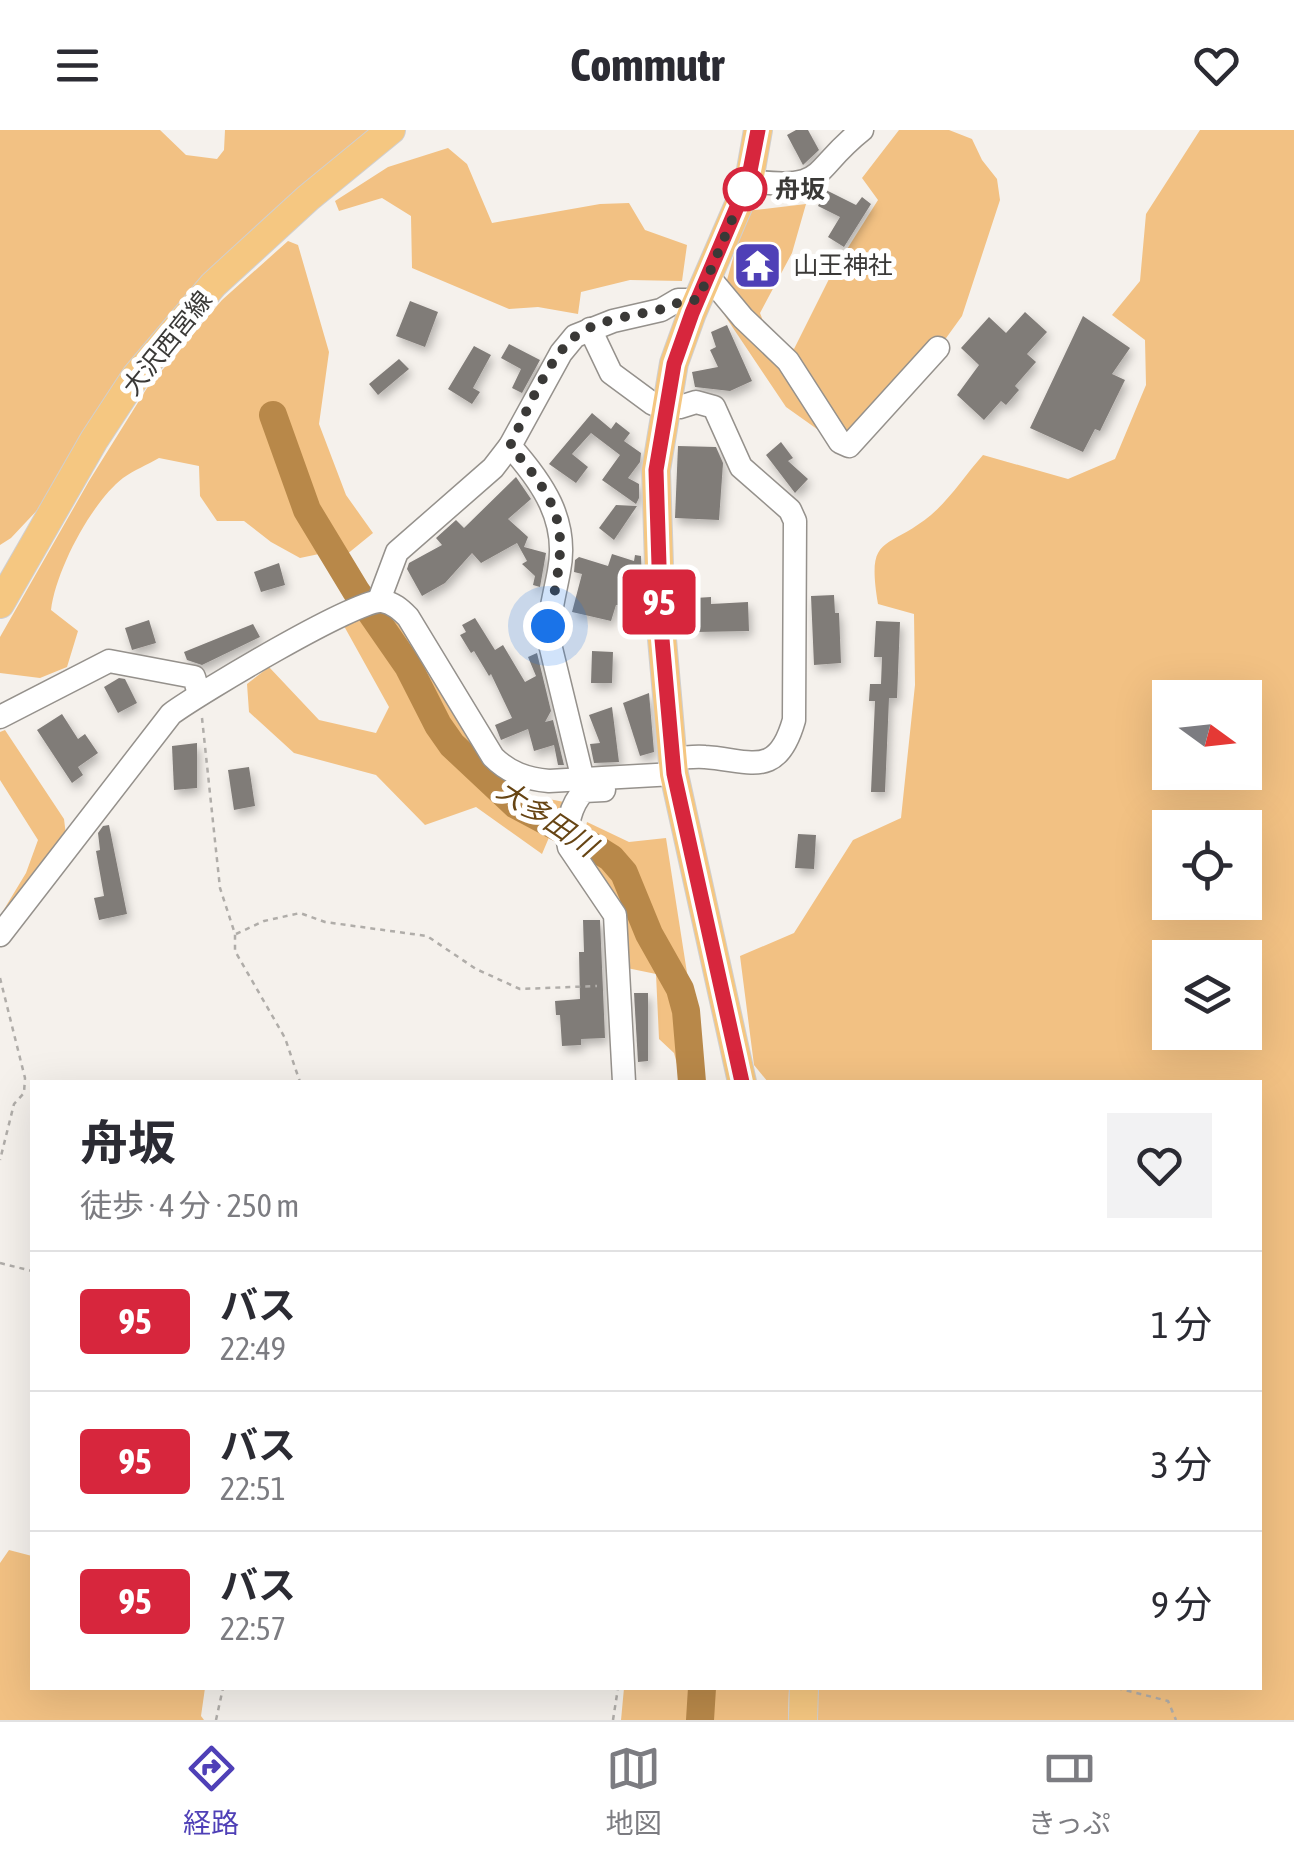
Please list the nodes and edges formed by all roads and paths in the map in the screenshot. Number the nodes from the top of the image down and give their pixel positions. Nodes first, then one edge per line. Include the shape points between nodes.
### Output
1 (391, 130) edge
2 (758, 130) edge
3 (862, 130) edge
4 (748, 181) junction
5 (703, 288) junction
6 (590, 329) junction
7 (938, 348) dead end
8 (653, 404) dead end
9 (680, 408) dead end
10 (510, 446) junction
11 (379, 600) junction
12 (0, 604) edge
13 (199, 694) junction
14 (0, 717) edge
15 (664, 769) junction
16 (584, 780) junction
17 (235, 934) junction
18 (0, 936) edge
19 (0, 978) edge
20 (618, 987) junction
21 (299, 1080) edge
22 (624, 1080) edge
23 (742, 1080) edge
24 (0, 1160) edge
25 (0, 1263) edge
26 (30, 1270) edge
27 (223, 1690) edge
28 (618, 1690) edge
29 (804, 1690) edge
30 (1125, 1690) edge
31 (216, 1720) edge
32 (613, 1720) edge
33 (803, 1720) edge
34 (1176, 1720) edge

1 - 12 main road, 大沢西宮線 via 214,285 136,376
2 - 4 main road
3 - 4 street via 807,182
4 - 5 main road
5 - 6 street via 662,310
5 - 7 street via 788,360 840,442 849,446
5 - 15 main road via 674,364 656,470
6 - 8 street via 611,373
6 - 10 street via 561,353
9 - 15 street via 696,402 714,407 741,467 795,521 794,720 789,740 766,763 706,757
10 - 11 street via 397,552
10 - 16 street via 551,501 561,527 549,640
11 - 13 street
11 - 16 street via 408,617 500,765 532,779
13 - 14 street via 194,677 109,661
13 - 17 path via 220,888
13 - 18 street via 150,738
15 - 16 street
15 - 20 street via 630,790 584,790 566,836 615,915
15 - 23 main road
17 - 20 path via 300,914 427,936 520,989
17 - 21 path via 235,951 285,1038
19 - 24 path via 25,1078
20 - 22 street
25 - 26 path
27 - 31 path
28 - 32 path
29 - 33 main road
30 - 34 path via 1168,1701

